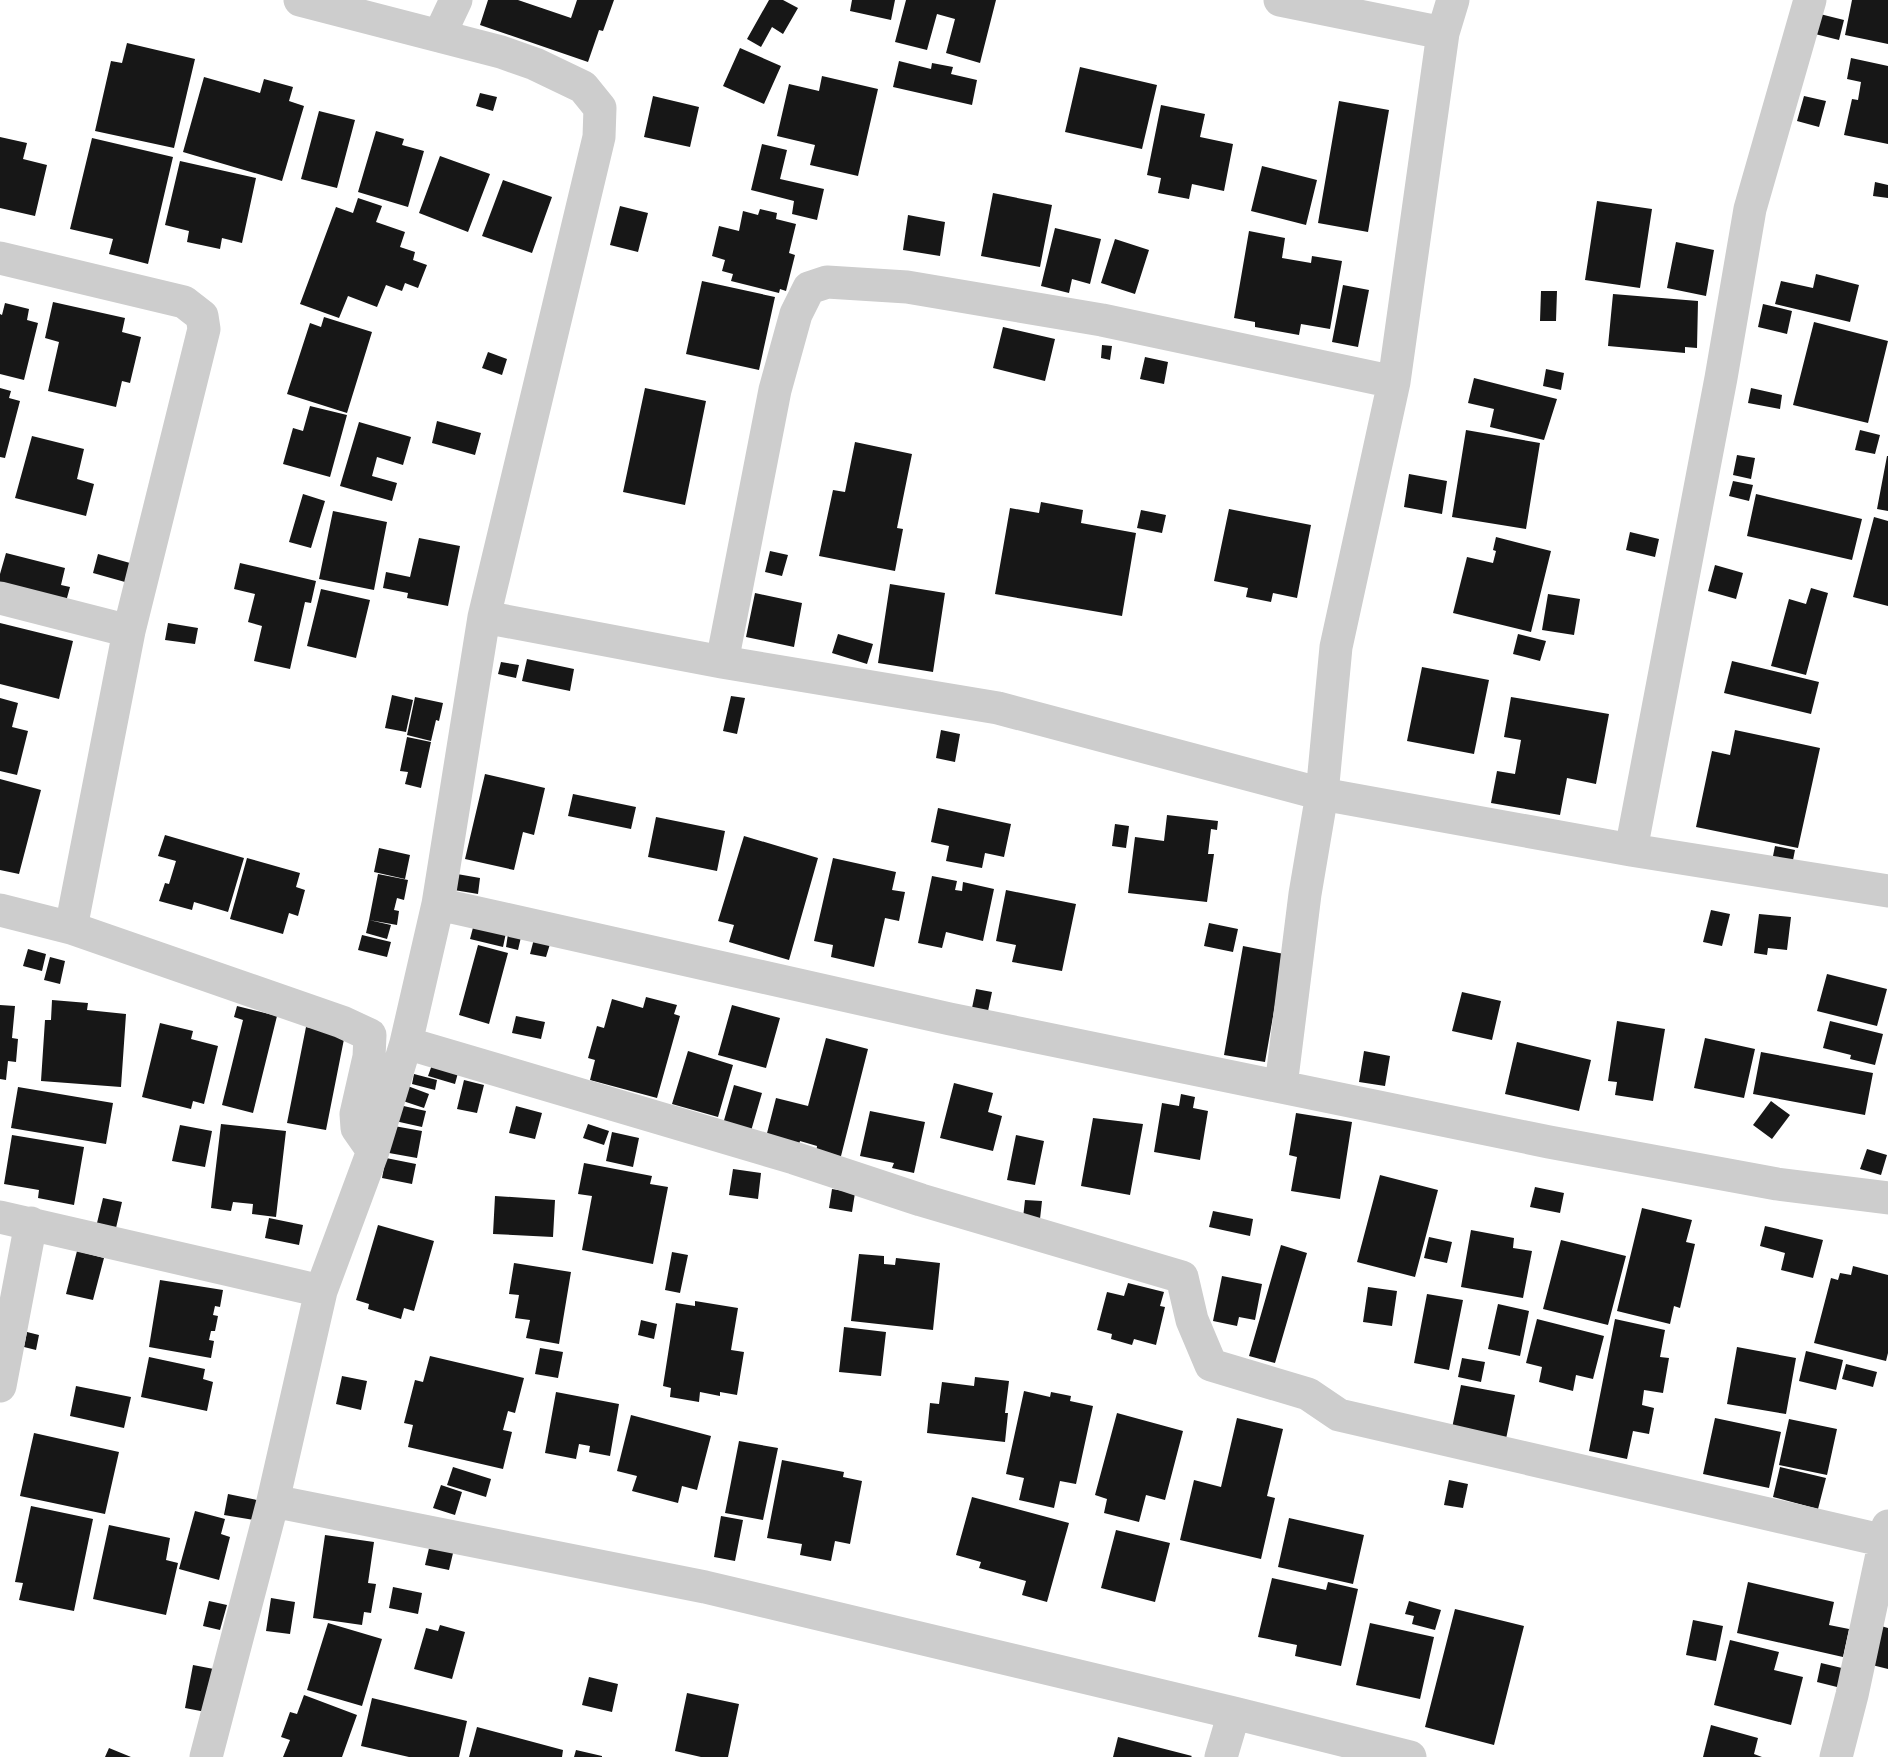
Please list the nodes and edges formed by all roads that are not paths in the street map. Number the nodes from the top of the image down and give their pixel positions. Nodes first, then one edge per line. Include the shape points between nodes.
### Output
1 (300, 0) edge
2 (456, 0) edge
3 (1280, 0) edge
4 (1453, 0) edge
5 (1810, 0) edge
6 (1443, 33) junction
7 (439, 36) junction
8 (0, 258) edge
9 (1394, 382) junction
10 (0, 598) edge
11 (484, 617) junction
12 (129, 632) junction
13 (722, 662) junction
14 (1322, 794) junction
15 (1631, 850) junction
16 (1888, 891) edge
17 (438, 904) junction
18 (0, 910) edge
19 (71, 928) junction
20 (406, 1043) junction
21 (1281, 1086) junction
22 (373, 1151) junction
23 (1888, 1198) edge
24 (16, 1220) edge
25 (321, 1291) junction
26 (0, 1386) edge
27 (273, 1501) junction
28 (1886, 1533) edge
29 (1234, 1713) junction
30 (206, 1757) edge
31 (1221, 1757) edge
32 (1410, 1757) edge
33 (1836, 1757) edge

1 - 7 street
2 - 7 street
3 - 6 street
4 - 6 street
5 - 15 street via 1750,209
6 - 9 street
7 - 11 street via 535,64 583,87 600,108 599,137
8 - 12 street via 184,302 202,316 204,329
9 - 13 street via 1102,320 907,287 826,282 809,288 796,314 776,390
9 - 14 street via 1336,647
10 - 12 street
11 - 13 street
11 - 17 street
12 - 19 street
13 - 14 street via 998,708
14 - 15 street
14 - 21 street
15 - 16 street
17 - 20 street
17 - 21 street via 950,1020
18 - 19 street
19 - 22 street via 370,1035 356,1114 357,1128
20 - 22 street
20 - 28 street via 1182,1277 1192,1320 1211,1365 1308,1394 1339,1415
21 - 23 street via 1549,1142 1777,1184
22 - 25 street
24 - 25 street
24 - 26 street
25 - 27 street
27 - 29 street via 705,1587
27 - 30 street
28 - 33 street
29 - 31 street
29 - 32 street

